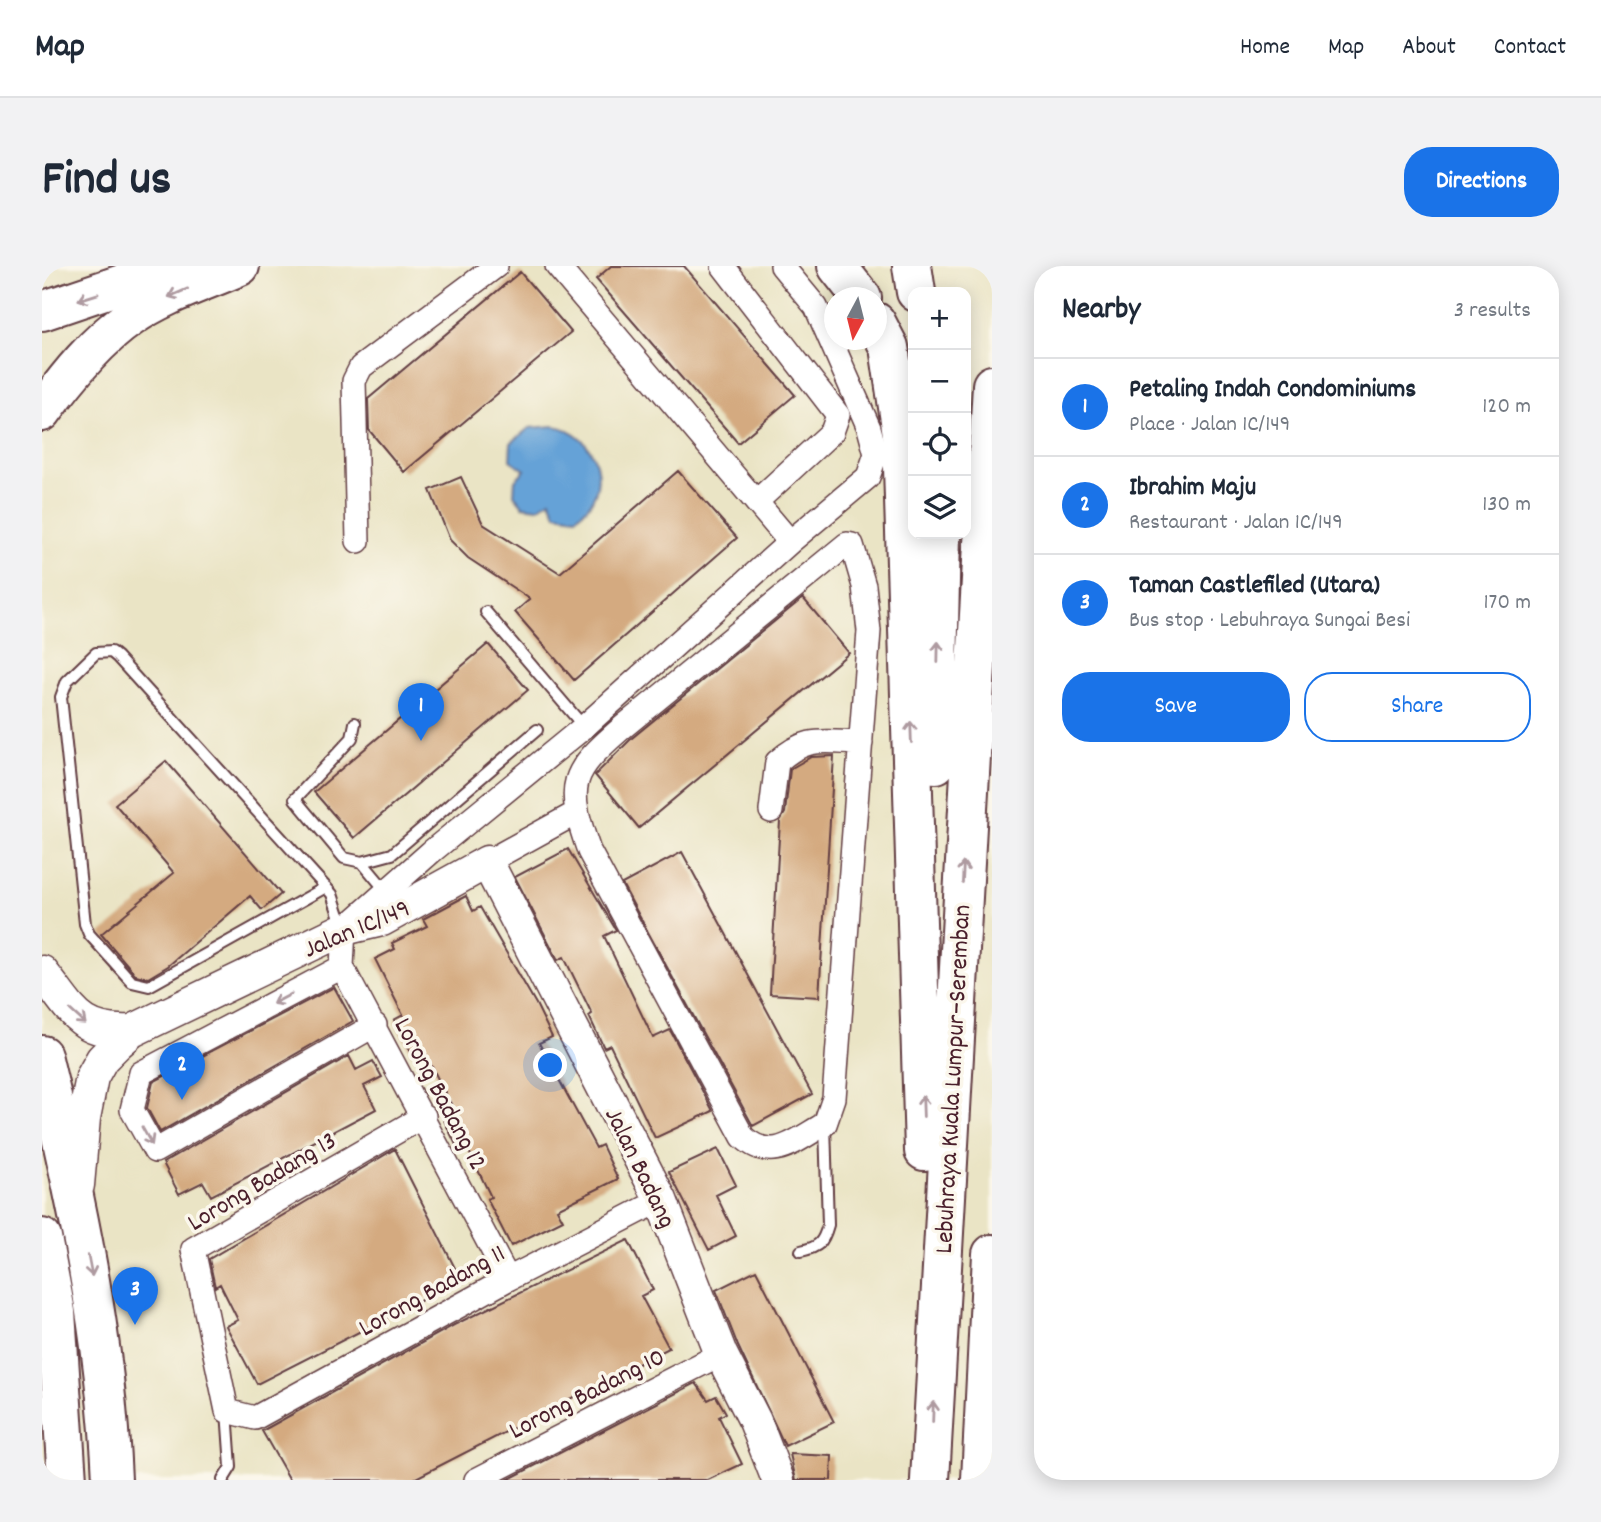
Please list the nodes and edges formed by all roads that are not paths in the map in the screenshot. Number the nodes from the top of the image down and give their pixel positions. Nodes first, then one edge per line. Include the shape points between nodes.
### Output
1 (175, 266) edge
2 (240, 266) edge
3 (496, 266) edge
4 (556, 266) edge
5 (723, 266) edge
6 (782, 266) edge
7 (838, 266) edge
8 (854, 287) edge
9 (42, 311) edge
10 (887, 343) edge
11 (992, 385) edge
12 (42, 412) edge
13 (756, 502) junction
14 (941, 539) edge
15 (358, 541) dead end
16 (790, 542) junction
17 (486, 612) dead end
18 (355, 723) dead end
19 (583, 727) junction
20 (537, 730) dead end
21 (861, 743) junction
22 (771, 811) dead end
23 (576, 813) junction
24 (362, 862) junction
25 (486, 862) junction
26 (326, 887) junction
27 (387, 892) junction
28 (344, 929) junction
29 (342, 967) junction
30 (42, 972) edge
31 (375, 1025) junction
32 (132, 1031) junction
33 (42, 1055) edge
34 (949, 1112) junction
35 (424, 1116) junction
36 (825, 1124) junction
37 (76, 1199) junction
38 (661, 1199) junction
39 (42, 1238) edge
40 (801, 1251) dead end
41 (992, 1254) edge
42 (508, 1279) junction
43 (937, 1320) junction
44 (721, 1354) junction
45 (227, 1411) junction
46 (67, 1480) edge
47 (112, 1480) edge
48 (223, 1480) edge
49 (477, 1480) edge
50 (778, 1480) edge
51 (930, 1480) edge
52 (981, 1480) edge

1 -> 9 highway
2 -> 12 highway via 131,317 85,359
3 - 15 street via 361,367 354,381
4 - 13 street
5 - 13 street via 838,415 832,432
6 - 16 street via 816,307 876,454 868,477
7 - 8 highway
43 -> 10 highway via 928,1274 902,434
34 -> 11 highway, Lebuhraya Kuala Lumpur–Seremban
13 - 16 street
34 -> 14 highway via 936,935
16 - 19 street
17 - 19 lane
18 - 24 lane via 352,737 295,799 345,858
19 - 27 street
20 - 24 lane via 392,853
21 - 22 street via 802,743 790,751 777,762
21 - 23 street via 869,631 859,562 848,544 592,754 576,779
21 - 36 street via 834,1098
23 - 25 street, Jalan 1C/149
23 - 36 street via 589,851 743,1137 766,1152
24 - 27 lane
25 - 28 street, Jalan 1C/149 via 382,920
25 - 38 street, Jalan Badang
26 - 26 lane via 111,652 96,653 67,681 61,697 85,924 132,982 149,986
26 - 28 lane
27 - 28 street
28 - 29 street
28 - 32 street, Jalan 1C/149
29 - 31 street, Lorong Badang 12
29 -> 31 street via 141,1073 132,1110 155,1151
30 -> 32 street, Jalan 1C/149 via 73,1013 89,1026 107,1032
31 - 35 street, Lorong Badang 12
32 - 37 street, Jalan 1C/149 via 102,1059 92,1077
33 - 37 highway
34 - 43 highway, Lebuhraya Kuala Lumpur–Seremban
35 - 42 street, Lorong Badang 12
35 - 45 street, Lorong Badang 13 via 194,1249
36 - 40 lane via 828,1225 824,1241
37 -> 47 highway via 93,1291
38 - 42 street, Lorong Badang 11
38 - 44 street, Jalan Badang
39 - 46 highway via 56,1312
41 - 52 highway, Lebuhraya Kuala Lumpur–Seremban
42 - 45 street, Lorong Badang 11 via 255,1418
51 -> 43 highway, Lebuhraya Kuala Lumpur–Seremban
44 - 49 street, Lorong Badang 10
44 - 50 street, Jalan Badang
45 - 48 lane via 231,1467

